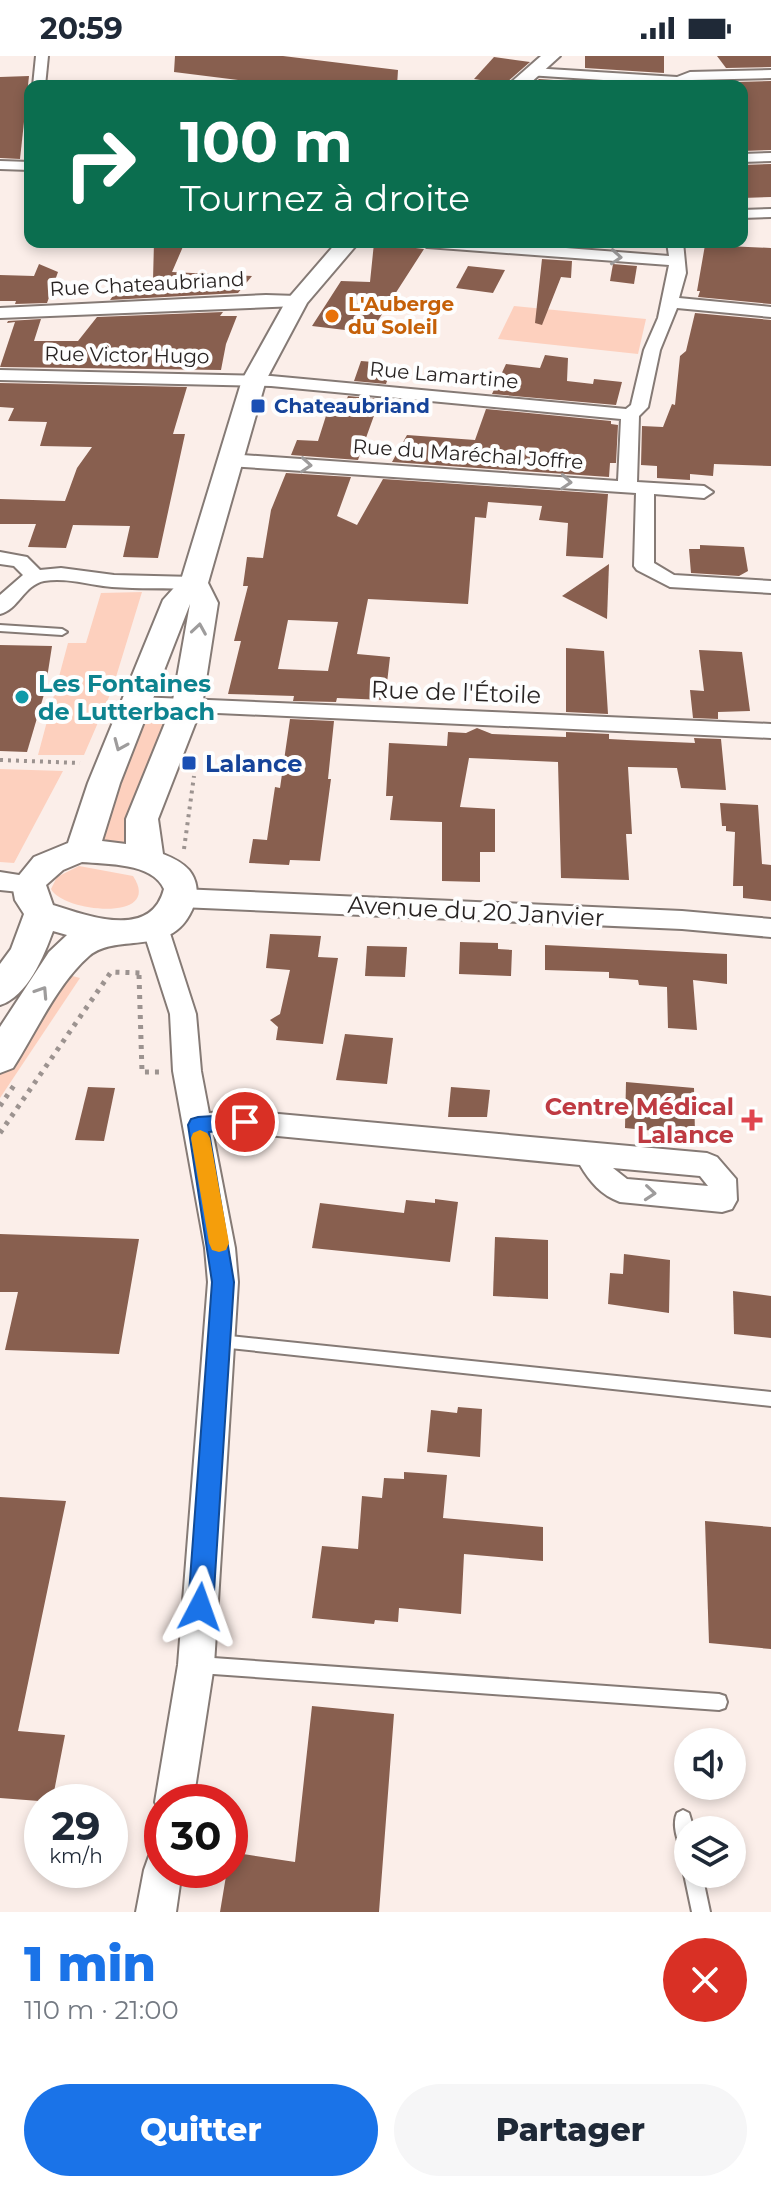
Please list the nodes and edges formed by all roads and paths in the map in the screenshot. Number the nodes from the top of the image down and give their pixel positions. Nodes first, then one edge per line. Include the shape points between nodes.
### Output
1 (42, 56) edge
2 (551, 56) edge
3 (532, 72) junction
4 (771, 74) edge
5 (40, 80) edge
6 (523, 80) edge
7 (641, 80) edge
8 (685, 80) edge
9 (771, 157) edge
10 (748, 158) edge
11 (0, 165) edge
12 (24, 166) edge
13 (771, 213) edge
14 (748, 214) edge
15 (343, 248) edge
16 (506, 248) edge
17 (675, 248) edge
18 (676, 261) junction
19 (297, 301) junction
20 (669, 302) junction
21 (771, 312) edge
22 (0, 313) edge
23 (0, 375) edge
24 (254, 380) junction
25 (630, 415) junction
26 (228, 460) junction
27 (636, 487) junction
28 (704, 492) dead end
29 (0, 558) edge
30 (35, 576) junction
31 (194, 583) junction
32 (771, 587) edge
33 (0, 608) edge
34 (0, 628) edge
35 (62, 632) dead end
36 (138, 704) junction
37 (187, 706) junction
38 (771, 731) edge
39 (0, 760) edge
40 (195, 763) dead end
41 (85, 764) dead end
42 (82, 851) junction
43 (149, 860) junction
44 (180, 890) junction
45 (23, 893) edge
46 (155, 927) junction
47 (771, 928) edge
48 (107, 932) junction
49 (171, 970) junction
50 (139, 974) junction
51 (0, 992) edge
52 (0, 1058) edge
53 (187, 1071) junction
54 (198, 1125) junction
55 (0, 1133) edge
56 (589, 1155) dead end
57 (220, 1341) junction
58 (771, 1399) edge
59 (196, 1665) junction
60 (719, 1702) dead end
61 (177, 1784) edge
62 (160, 1888) edge
63 (696, 1888) edge
64 (156, 1912) edge
65 (701, 1912) edge

1 - 5 street
2 - 3 main road
3 - 6 main road
3 - 7 street
4 - 8 street
9 - 10 street
11 - 12 street
13 - 14 street
15 - 19 main road
16 -> 18 street
17 - 18 street
18 - 20 street
19 - 22 street, Rue Chateaubriand
19 - 24 main road
20 - 21 street
20 - 25 street via 639,407
23 - 24 street, Rue Victor Hugo
24 - 25 street, Rue Lamartine
24 - 26 main road
25 - 27 street
26 -> 27 street, Rue du Maréchal Joffre
26 - 31 main road
27 - 28 street, Rue du Maréchal Joffre
27 - 32 street via 644,566 670,581
29 - 30 street via 20,561
30 - 31 street
30 - 33 street
31 - 36 main road via 177,600
37 -> 31 main road via 204,603
34 - 35 lane
36 - 37 street, Rue de l'Étoile
36 -> 42 main road
37 - 38 street, Rue de l'Étoile
37 - 43 main road via 142,819
39 - 41 path
40 - 44 path
42 - 43 main road
42 - 45 main road via 59,855 43,865
43 - 44 main road via 168,868
44 - 46 main road via 174,911
44 - 47 street, Avenue du 20 Janvier
45 - 48 main road
45 - 51 main road via 27,953
46 - 48 main road
46 - 49 street
52 -> 48 main road via 62,961 80,944
49 - 50 path
49 - 53 street via 183,1014
50 - 53 path via 142,1072
50 - 55 path via 111,972
53 - 54 street
54 - 56 street via 245,1122
54 - 57 street via 220,1248
57 - 58 lane
57 - 59 street
59 - 60 lane
59 - 61 street
62 - 64 street
63 - 65 lane

